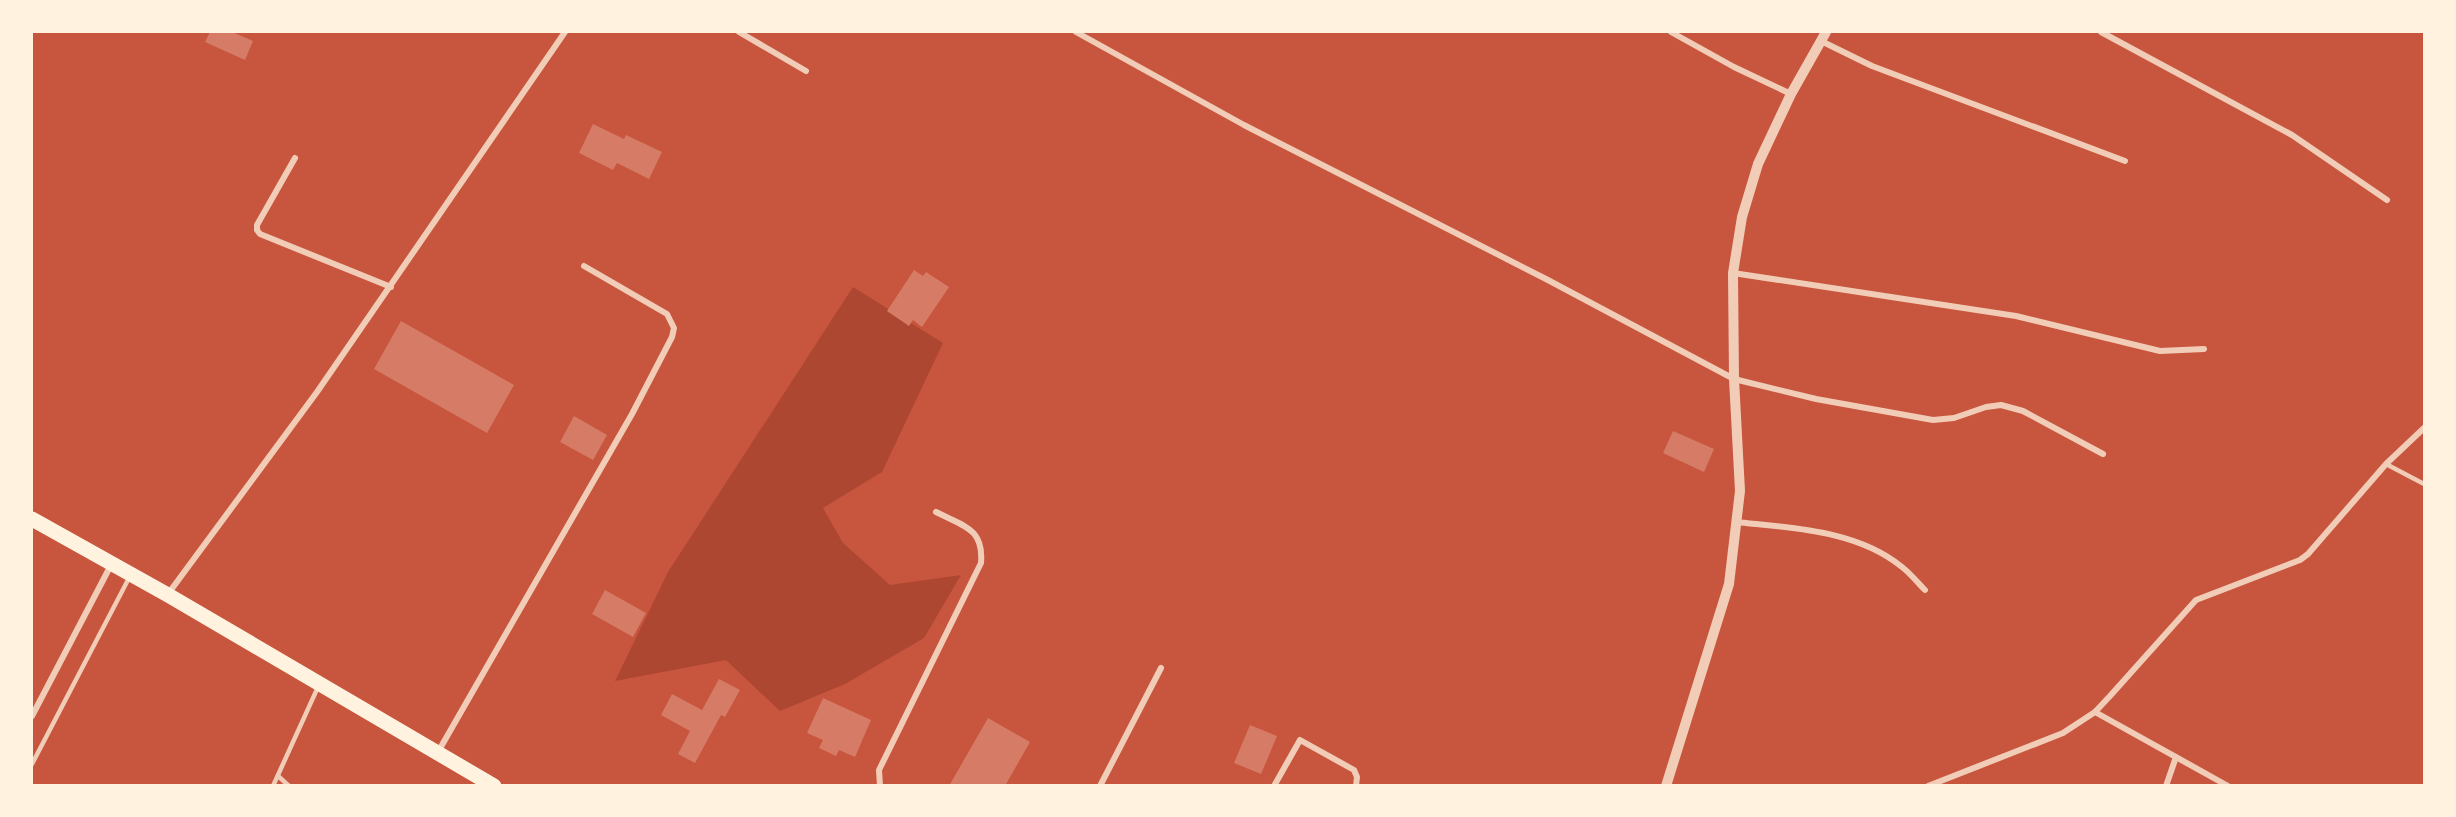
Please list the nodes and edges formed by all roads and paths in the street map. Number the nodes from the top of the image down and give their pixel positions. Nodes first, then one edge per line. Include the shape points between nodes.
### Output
1 (565, 32) edge
2 (739, 32) edge
3 (1076, 32) edge
4 (1671, 32) edge
5 (2101, 32) edge
6 (1823, 36) edge
7 (806, 71) dead end
8 (1791, 94) junction
9 (295, 158) dead end
10 (2125, 161) dead end
11 (2387, 200) dead end
12 (584, 266) dead end
13 (1733, 273) junction
14 (391, 287) junction
15 (2204, 349) dead end
16 (1734, 379) junction
17 (2424, 428) edge
18 (2103, 454) dead end
19 (2386, 464) junction
20 (2424, 483) edge
21 (936, 512) dead end
22 (32, 519) edge
23 (1736, 522) junction
24 (112, 564) junction
25 (131, 574) junction
26 (1925, 590) dead end
27 (168, 595) junction
28 (1161, 668) dead end
29 (319, 684) junction
30 (2095, 712) junction
31 (32, 716) edge
32 (438, 752) junction
33 (2176, 757) junction
34 (32, 764) edge
35 (278, 776) junction
36 (273, 786) edge
37 (289, 786) edge
38 (494, 786) edge
39 (880, 786) edge
40 (1100, 786) edge
41 (1274, 786) edge
42 (1356, 786) edge
43 (1666, 786) edge
44 (1928, 786) edge
45 (2166, 786) edge
46 (2228, 786) edge

1 - 14 street
2 - 7 street
3 - 16 street via 1244,125
4 - 8 street
5 - 11 street via 2292,135
6 - 8 street
6 - 10 street via 1872,66
8 - 13 street via 1758,164 1742,217
9 - 14 street via 257,230
12 - 32 street via 668,314 674,328 672,337
13 - 15 street via 2016,316 2160,351
13 - 16 street
14 - 27 street
16 - 18 street via 1816,399 1933,420 2001,405 2023,411
16 - 23 street via 1740,490
17 - 19 street
19 - 20 lane
19 - 30 street via 2300,560 2196,600
21 - 39 street via 974,532 982,545 981,563 879,770
22 - 24 main road
23 - 26 street via 1811,530 1861,544 1902,567
23 - 43 street via 1729,584
24 - 25 main road
24 - 31 street
25 - 27 main road
25 - 34 lane
27 - 29 main road
28 - 40 street
29 - 32 main road
29 - 35 lane
30 - 33 street
30 - 44 street via 2063,733
32 - 38 main road
33 - 45 street
33 - 46 street
35 - 36 lane
35 - 37 lane
41 - 42 street via 1297,743 1303,740 1354,770

